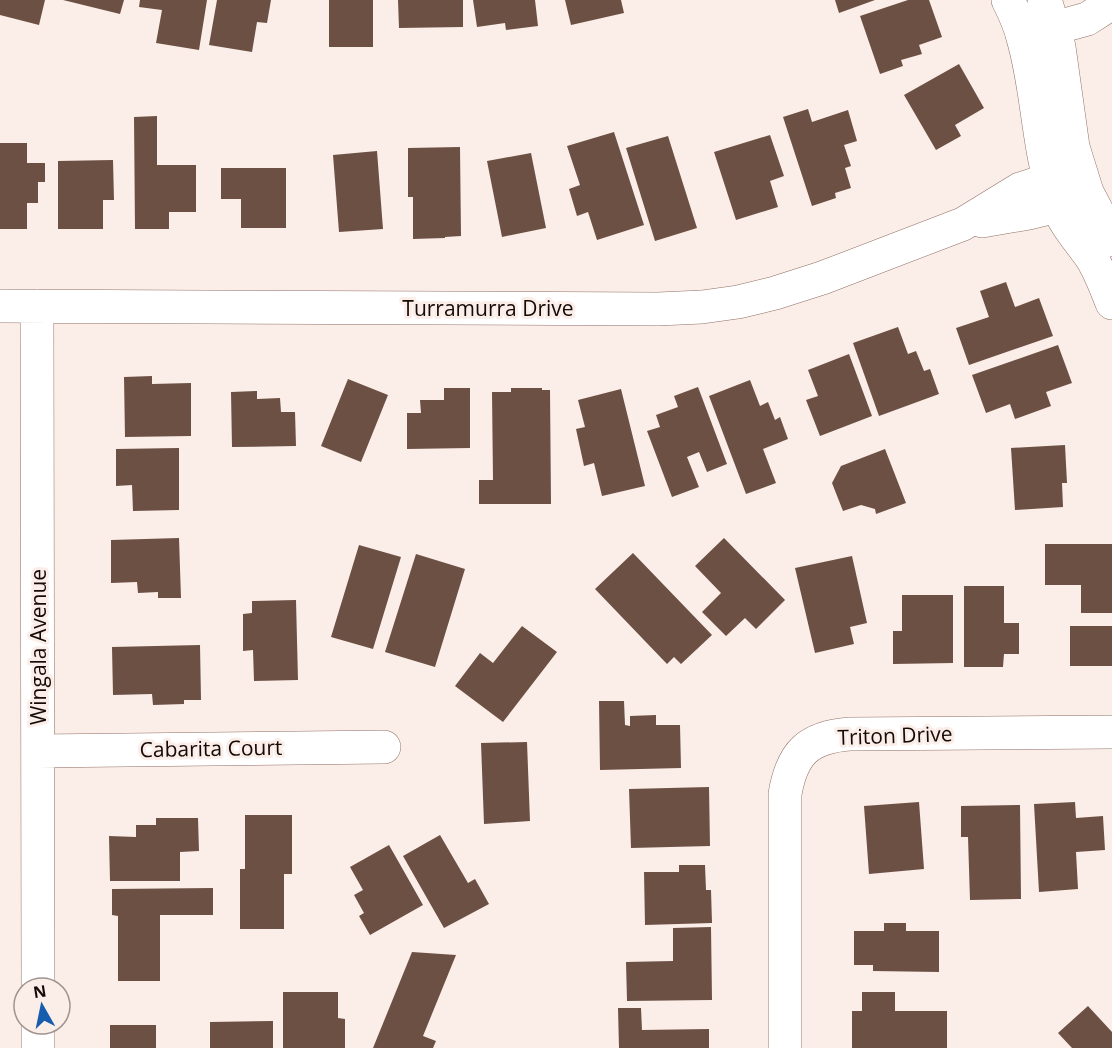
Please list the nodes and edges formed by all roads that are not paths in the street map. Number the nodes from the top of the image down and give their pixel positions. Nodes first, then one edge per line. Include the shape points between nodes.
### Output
1 (1112, 3) edge
2 (1052, 8) edge
3 (1016, 18) edge
4 (1068, 187) junction
5 (1112, 240) edge
6 (1112, 303) edge
7 (0, 306) edge
8 (37, 306) junction
9 (1112, 732) edge
10 (384, 747) dead end
11 (39, 751) junction
12 (39, 976) edge
13 (785, 1048) edge

1 - 2 street via 1087,18
2 - 3 street
2 - 4 street via 1073,147
3 - 4 street via 1036,99 1043,157
4 - 5 street
4 - 6 street via 1067,224 1093,260
4 - 8 street, Turramurra Drive via 1029,213 963,225 775,293 702,307
7 - 8 street, Turramurra Drive
8 - 11 street, Wingala Avenue
9 - 13 street, Triton Drive via 850,734 817,740 805,750 788,776 785,794
10 - 11 street, Cabarita Court
11 - 12 street, Wingala Avenue

